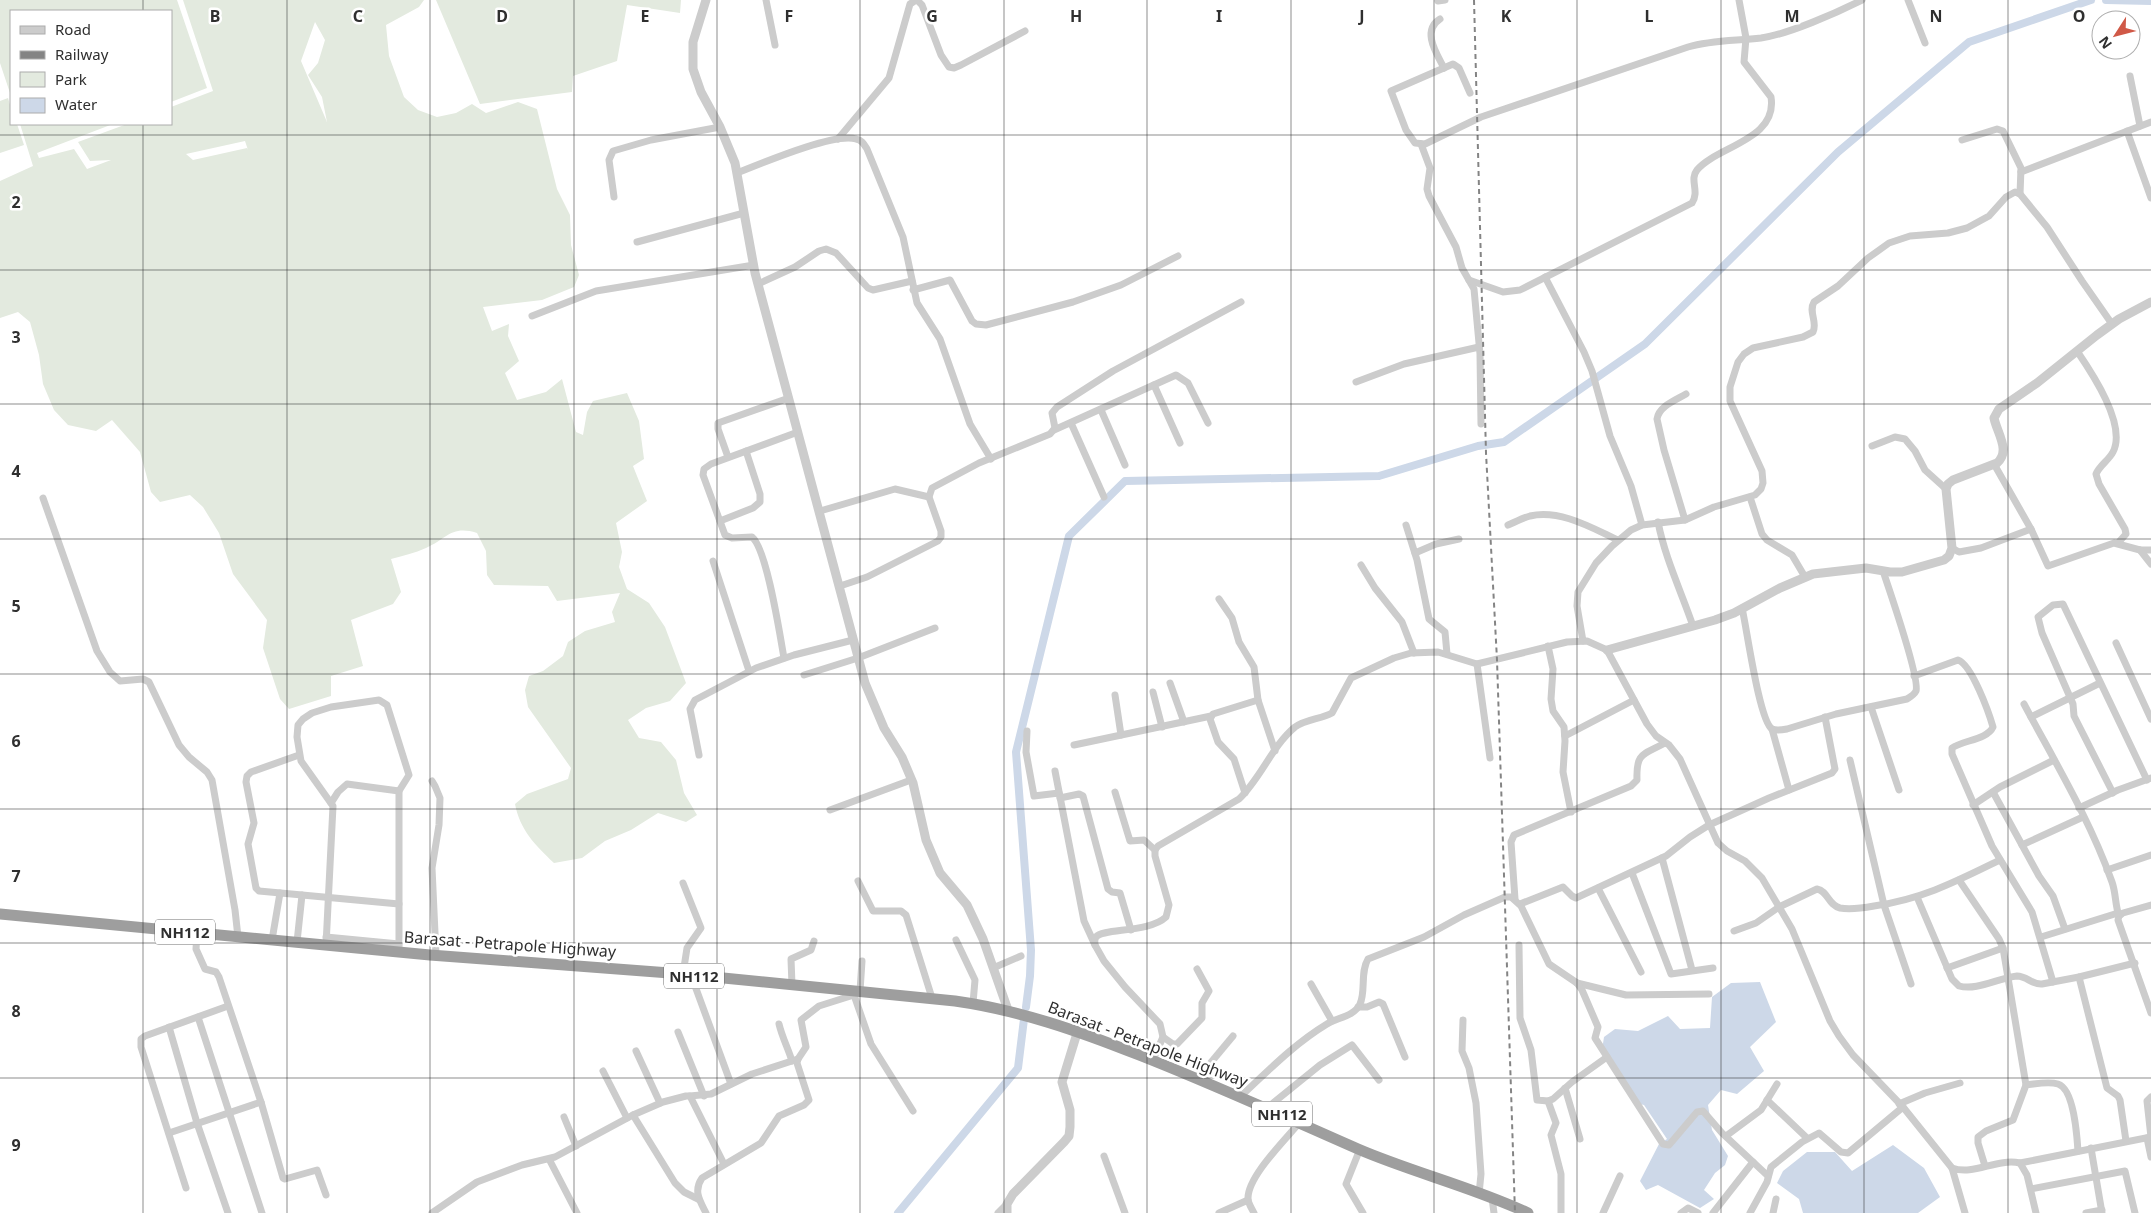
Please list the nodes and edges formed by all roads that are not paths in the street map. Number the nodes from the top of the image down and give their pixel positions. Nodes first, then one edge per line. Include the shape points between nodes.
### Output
1 (706, 0) edge
2 (766, 0) edge
3 (916, 0) edge
4 (1739, 0) edge
5 (1862, 0) edge
6 (1908, 0) edge
7 (1440, 19) dead end
8 (1025, 31) dead end
9 (1746, 38) junction
10 (1925, 43) dead end
11 (775, 45) dead end
12 (1444, 68) junction
13 (2130, 76) dead end
14 (1470, 93) dead end
15 (2151, 122) edge
16 (2140, 126) junction
17 (720, 127) junction
18 (2127, 131) junction
19 (838, 139) junction
20 (1962, 140) dead end
21 (1421, 144) junction
22 (737, 172) junction
23 (2021, 172) junction
24 (2020, 194) junction
25 (614, 197) dead end
26 (2151, 198) edge
27 (744, 213) junction
28 (637, 242) dead end
29 (1178, 256) dead end
30 (754, 265) junction
31 (1545, 277) junction
32 (1469, 280) junction
33 (912, 282) junction
34 (758, 284) junction
35 (913, 290) junction
36 (1241, 302) dead end
37 (2151, 302) edge
38 (532, 316) dead end
39 (2112, 324) junction
40 (1479, 347) junction
41 (2077, 351) junction
42 (1356, 382) dead end
43 (1154, 385) junction
44 (1686, 394) dead end
45 (789, 398) junction
46 (1101, 410) junction
47 (1071, 423) junction
48 (1208, 423) dead end
49 (1481, 424) dead end
50 (1054, 430) junction
51 (798, 432) junction
52 (1180, 443) dead end
53 (1872, 446) dead end
54 (746, 451) junction
55 (728, 458) junction
56 (990, 459) junction
57 (1994, 464) junction
58 (1125, 466) dead end
59 (1946, 489) junction
60 (929, 497) junction
61 (1104, 497) dead end
62 (1750, 497) junction
63 (42, 498) dead end
64 (820, 511) junction
65 (1685, 520) junction
66 (720, 521) junction
67 (1658, 522) junction
68 (1406, 525) dead end
69 (1508, 525) dead end
70 (1642, 525) junction
71 (2031, 529) junction
72 (1459, 539) dead end
73 (1618, 540) junction
74 (2118, 543) junction
75 (1952, 548) junction
76 (2140, 550) junction
77 (2151, 550) edge
78 (1415, 553) junction
79 (713, 561) dead end
80 (2151, 564) edge
81 (1361, 565) dead end
82 (1883, 571) junction
83 (1805, 577) junction
84 (840, 586) junction
85 (1219, 599) dead end
86 (1742, 608) junction
87 (1693, 626) junction
88 (934, 628) dead end
89 (853, 640) junction
90 (1583, 641) junction
91 (2116, 643) dead end
92 (1548, 646) junction
93 (1607, 650) junction
94 (1414, 653) junction
95 (1447, 654) junction
96 (784, 658) junction
97 (858, 658) junction
98 (1477, 664) junction
99 (749, 671) junction
100 (804, 675) dead end
101 (1914, 676) junction
102 (1170, 683) dead end
103 (2100, 683) junction
104 (1153, 692) dead end
105 (1115, 695) dead end
106 (2070, 698) junction
107 (1258, 700) junction
108 (1634, 700) junction
109 (2024, 704) dead end
110 (1871, 707) junction
111 (1211, 716) junction
112 (2031, 716) junction
113 (1825, 717) junction
114 (2151, 719) edge
115 (1184, 722) junction
116 (1162, 727) junction
117 (1772, 729) junction
118 (1027, 731) dead end
119 (1121, 735) junction
120 (1565, 736) junction
121 (1666, 742) junction
122 (1074, 745) dead end
123 (1275, 751) junction
124 (299, 755) junction
125 (699, 755) dead end
126 (1490, 758) dead end
127 (1850, 760) dead end
128 (2054, 760) junction
129 (1055, 772) dead end
130 (2149, 779) edge
131 (911, 780) junction
132 (432, 781) dead end
133 (1789, 790) junction
134 (1899, 790) dead end
135 (399, 791) junction
136 (1115, 792) dead end
137 (1993, 792) junction
138 (1245, 793) junction
139 (2113, 793) junction
140 (1060, 796) junction
141 (331, 803) junction
142 (1974, 805) junction
143 (2079, 808) junction
144 (830, 810) dead end
145 (1571, 812) junction
146 (2083, 817) junction
147 (1709, 826) junction
148 (2022, 846) junction
149 (1155, 850) junction
150 (2151, 855) edge
151 (1662, 858) junction
152 (2000, 860) junction
153 (2107, 870) junction
154 (1632, 873) junction
155 (1959, 880) junction
156 (858, 881) dead end
157 (683, 883) dead end
158 (1598, 888) junction
159 (280, 892) junction
160 (302, 895) junction
161 (328, 897) junction
162 (1917, 897) junction
163 (1517, 902) junction
164 (399, 904) junction
165 (1884, 904) junction
166 (2151, 905) edge
167 (1779, 907) junction
168 (0, 914) edge
169 (2118, 914) junction
170 (1131, 930) junction
171 (2065, 930) junction
172 (1734, 931) dead end
173 (197, 933) junction
174 (238, 936) junction
175 (2041, 937) junction
176 (272, 940) junction
177 (956, 940) dead end
178 (326, 941) junction
179 (814, 941) dead end
180 (297, 942) junction
181 (1095, 945) junction
182 (1518, 945) dead end
183 (399, 948) junction
184 (2003, 948) junction
185 (436, 955) junction
186 (1022, 956) dead end
187 (862, 961) dead end
188 (2135, 964) junction
189 (994, 968) junction
190 (1713, 968) dead end
191 (1947, 968) junction
192 (1198, 969) dead end
193 (1692, 970) junction
194 (1641, 972) dead end
195 (687, 975) junction
196 (2079, 977) junction
197 (2009, 978) junction
198 (2054, 982) junction
199 (1577, 983) junction
200 (1311, 984) dead end
201 (1911, 984) dead end
202 (792, 985) junction
203 (860, 992) junction
204 (1709, 994) dead end
205 (932, 998) junction
206 (973, 1003) junction
207 (228, 1006) junction
208 (1358, 1007) junction
209 (1013, 1011) junction
210 (2151, 1013) edge
211 (198, 1017) junction
212 (1463, 1020) dead end
213 (1332, 1021) junction
214 (779, 1024) dead end
215 (169, 1027) junction
216 (1078, 1030) junction
217 (678, 1032) dead end
218 (1233, 1036) dead end
219 (1163, 1037) junction
220 (636, 1051) dead end
221 (1405, 1057) dead end
222 (1607, 1057) junction
223 (795, 1060) junction
224 (1153, 1060) junction
225 (603, 1071) dead end
226 (1198, 1078) junction
227 (1379, 1080) dead end
228 (1960, 1083) dead end
229 (731, 1084) junction
230 (1776, 1084) dead end
231 (2026, 1085) junction
232 (1565, 1088) junction
233 (690, 1096) junction
234 (704, 1096) junction
235 (1240, 1097) junction
236 (2151, 1097) edge
237 (1767, 1100) junction
238 (1548, 1101) junction
239 (261, 1102) junction
240 (660, 1104) junction
241 (1901, 1106) junction
242 (1267, 1108) junction
243 (913, 1111) dead end
244 (228, 1112) junction
245 (564, 1117) dead end
246 (630, 1117) junction
247 (1300, 1122) junction
248 (197, 1123) junction
249 (169, 1133) junction
250 (1726, 1136) junction
251 (1580, 1138) dead end
252 (1807, 1138) junction
253 (2150, 1138) edge
254 (2126, 1141) junction
255 (576, 1146) junction
256 (2091, 1148) junction
257 (1360, 1149) junction
258 (2078, 1151) junction
259 (1104, 1156) dead end
260 (2151, 1157) edge
261 (549, 1159) junction
262 (1753, 1162) junction
263 (2020, 1163) junction
264 (724, 1164) junction
265 (1985, 1166) junction
266 (1952, 1168) junction
267 (1620, 1176) dead end
268 (1768, 1176) junction
269 (2097, 1177) junction
270 (186, 1188) dead end
271 (2031, 1189) junction
272 (1479, 1194) junction
273 (326, 1195) dead end
274 (1492, 1198) junction
275 (698, 1199) junction
276 (1776, 1199) dead end
277 (1248, 1200) junction
278 (1007, 1209) edge
279 (2102, 1212) edge
280 (228, 1213) edge
281 (262, 1213) edge
282 (432, 1213) edge
283 (577, 1213) edge
284 (706, 1213) edge
285 (998, 1213) edge
286 (1125, 1213) edge
287 (1220, 1213) edge
288 (1254, 1213) edge
289 (1363, 1213) edge
290 (1494, 1213) edge
291 (1528, 1213) edge
292 (1561, 1213) edge
293 (1603, 1213) edge
294 (1681, 1213) edge
295 (1698, 1213) edge
296 (1713, 1213) edge
297 (1750, 1213) edge
298 (1773, 1213) edge
299 (1965, 1213) edge
300 (2036, 1213) edge
301 (2086, 1213) edge
302 (2135, 1213) edge

1 - 17 street via 693,42 693,69
2 - 11 street
3 - 8 street via 922,5 940,55 949,68 961,65
3 - 19 street via 910,4 887,81
4 - 9 street
5 - 9 street via 1773,35
6 - 10 street
7 - 12 street via 1434,24 1431,34
9 - 21 street via 1688,47 1481,117
9 - 31 street via 1744,62 1771,97 1771,111 1760,128 1703,164 1693,176 1696,197 1686,208
12 - 14 street via 1453,64 1458,66
12 - 21 street via 1392,91 1410,136 1416,144
13 - 16 street
15 - 16 street
16 - 18 street
17 - 22 street
17 - 25 street via 612,151 609,160
18 - 23 street
18 - 26 street
19 - 22 street
19 - 33 street via 857,139 867,149 901,231
20 - 23 street via 2000,129 2016,156
21 - 32 street via 1430,168 1429,196 1456,246
22 - 27 street
23 - 24 street
24 - 39 street via 2047,226
24 - 62 street via 2011,194 1989,216 1967,228 1910,236 1889,243 1814,302 1811,308 1815,324 1813,332 1753,348 1744,354 1738,362 1730,395 1732,407 1763,476 1761,489
27 - 28 street
27 - 30 street
29 - 35 street via 1121,284 1073,302 986,325 972,321 950,280
30 - 34 street
30 - 38 street via 596,291
31 - 32 street via 1513,292 1503,292
31 - 70 street via 1592,371 1610,436 1631,486
32 - 40 street via 1474,289
33 - 34 street via 873,290 836,253 826,249
33 - 35 street
34 - 45 street
35 - 56 street via 940,339 970,424
36 - 50 street via 1120,367 1057,407 1052,412
37 - 39 street
39 - 41 street
40 - 42 street via 1404,364
40 - 49 street
41 - 57 street via 2037,384 1999,409 1994,418 2004,453
41 - 74 street via 2104,394 2114,426 2113,452 2096,474 2125,529 2126,534
43 - 46 street
43 - 48 street via 1176,376 1183,378
43 - 52 street
44 - 65 street via 1657,415
45 - 51 street
45 - 55 street via 718,423
46 - 47 street
46 - 58 street
47 - 50 street
47 - 61 street
50 - 56 street
51 - 54 street
51 - 64 street
53 - 59 street via 1895,438 1905,439 1925,470
54 - 55 street
54 - 66 street via 760,502
55 - 66 street via 708,466 703,475
56 - 60 street via 932,488
57 - 59 street via 1953,480
57 - 71 street
59 - 75 street
60 - 64 street via 895,489
60 - 84 street via 941,531 938,541 867,578
62 - 65 street via 1714,507
62 - 83 street via 1762,534 1792,555
63 - 174 street via 98,651 110,672 120,681 138,679 149,682 179,745 210,776
64 - 84 street
65 - 67 street
66 - 96 street via 728,537 752,537 757,542
67 - 70 street
67 - 87 street via 1666,556
68 - 78 street
69 - 73 street via 1530,516 1558,516
70 - 73 street
71 - 74 street via 2048,566
71 - 75 street via 1981,548 1959,552
72 - 78 street
73 - 90 street via 1596,563 1578,592
74 - 76 street
75 - 82 street via 1949,556 1938,563 1902,572
76 - 77 street
76 - 80 street
78 - 95 street via 1429,619 1445,632
79 - 99 street
81 - 94 street via 1402,622
82 - 83 street via 1845,569
82 - 101 street via 1906,640
83 - 86 street
84 - 89 street
85 - 107 street via 1232,618 1239,642 1254,667
86 - 87 street
86 - 117 street via 1760,707
87 - 93 street
88 - 97 street
89 - 96 street
89 - 97 street
90 - 92 street
90 - 93 street
91 - 114 street
92 - 98 street
92 - 120 street via 1553,664 1552,707 1564,727
93 - 108 street
94 - 95 street
94 - 123 street via 1354,676 1332,712 1297,726
95 - 98 street
96 - 99 street
97 - 100 street
97 - 131 street via 884,728 902,757
98 - 126 street
99 - 125 street via 692,704 690,714
101 - 110 street via 1916,691 1912,696
101 - 142 street via 1958,660 1964,662 1972,677 1993,727 1991,732 1956,745 1952,754
102 - 115 street
103 - 106 street
103 - 106 street via 2063,604 2054,605 2042,612 2038,620
103 - 130 street
104 - 116 street
105 - 119 street
106 - 112 street
106 - 139 street via 2077,723
107 - 111 street
107 - 123 street
108 - 120 street
108 - 121 street via 1653,732
109 - 112 street
110 - 113 street
110 - 134 street
111 - 115 street
111 - 138 street via 1218,742 1234,760
112 - 128 street
113 - 117 street via 1787,729
113 - 133 street via 1835,769 1824,777
115 - 116 street
116 - 119 street
117 - 133 street
118 - 140 street via 1026,752 1034,796
119 - 122 street
120 - 145 street via 1563,772
121 - 145 street via 1640,757 1636,765 1637,780 1631,786
121 - 147 street via 1680,759
123 - 138 street
124 - 135 street via 296,731 302,719 331,707 383,701 409,775
124 - 141 street
124 - 159 street via 251,772 246,782 254,823 248,844 254,885 259,891
127 - 165 street
128 - 137 street
128 - 143 street
129 - 140 street
130 - 139 street
131 - 144 street
131 - 189 street via 926,840 940,873 967,905
132 - 185 street via 440,798 432,868
133 - 147 street
135 - 141 street via 347,784
135 - 164 street
136 - 149 street via 1130,841 1144,840
137 - 142 street
137 - 148 street
138 - 149 street
139 - 143 street
140 - 170 street via 1083,796 1108,888 1120,893
140 - 181 street via 1084,921
141 - 161 street
142 - 152 street
143 - 146 street
145 - 163 street via 1512,838
146 - 148 street
146 - 153 street
147 - 151 street
147 - 167 street via 1718,843 1754,868
148 - 171 street via 2053,896
149 - 170 street via 1169,912 1162,921
150 - 153 street
151 - 154 street
151 - 193 street
152 - 155 street
152 - 175 street via 2032,912
153 - 169 street via 2115,889
154 - 158 street
154 - 193 street via 1669,972 1673,975
155 - 162 street
155 - 184 street
156 - 205 street via 873,911 901,911 906,915
157 - 195 street via 701,928 686,948
158 - 163 street via 1574,898 1565,888 1560,888
158 - 194 street
159 - 160 street
159 - 176 street
160 - 161 street
160 - 180 street
161 - 164 street
161 - 178 street
162 - 165 street
162 - 191 street
163 - 199 street via 1549,964
163 - 208 street via 1505,897 1424,937 1368,959
164 - 183 street
165 - 167 street via 1840,908 1833,906 1824,892 1817,889
165 - 201 street
166 - 169 street
167 - 172 street via 1756,924
167 - 241 street via 1800,945 1839,1036
168 - 173 highway, Barasat - Petrapole Highway / NH112
169 - 171 street
169 - 188 street
170 - 181 street via 1105,932 1096,938
171 - 175 street
173 - 174 highway, Barasat - Petrapole Highway / NH112
173 - 207 street via 196,949 200,959 206,969 217,974
174 - 176 highway, Barasat - Petrapole Highway / NH112
175 - 198 street
176 - 180 highway, Barasat - Petrapole Highway / NH112
177 - 206 street via 975,980
178 - 180 highway, Barasat - Petrapole Highway / NH112
178 - 183 highway, Barasat - Petrapole Highway / NH112
179 - 202 street via 809,951 791,959
181 - 219 street via 1104,962 1160,1024
182 - 238 street via 1520,1018 1531,1050 1536,1098
183 - 185 highway, Barasat - Petrapole Highway / NH112
184 - 191 street
184 - 197 street
185 - 195 highway, Barasat - Petrapole Highway / NH112
186 - 189 street
187 - 203 street
188 - 196 street
188 - 210 street
189 - 209 street
190 - 193 street
191 - 197 street via 1954,983 1963,987
192 - 219 street via 1209,991 1202,1002 1202,1018 1176,1044
195 - 202 highway, Barasat - Petrapole Highway / NH112
195 - 229 street
196 - 198 street
196 - 254 street via 2108,1088 2120,1100
197 - 198 street via 2022,976 2038,984
197 - 231 street
199 - 204 street via 1626,995
199 - 222 street via 1598,1026 1595,1038
200 - 213 street
202 - 203 highway, Barasat - Petrapole Highway / NH112
203 - 205 highway, Barasat - Petrapole Highway / NH112
203 - 223 street via 819,1006 803,1017 801,1023 806,1047
203 - 243 street via 871,1044
205 - 206 highway, Barasat - Petrapole Highway / NH112
206 - 209 highway, Barasat - Petrapole Highway / NH112
207 - 211 street
207 - 239 street
208 - 213 street
208 - 221 street via 1383,1004
209 - 216 highway, Barasat - Petrapole Highway / NH112
211 - 215 street
211 - 244 street
212 - 272 street via 1462,1050 1476,1103 1481,1174
213 - 235 street via 1298,1044
214 - 223 street
215 - 248 street
215 - 249 street via 141,1040
216 - 224 highway, Barasat - Petrapole Highway / NH112
216 - 278 street via 1062,1082 1070,1110 1069,1136 1013,1194
217 - 234 street
218 - 226 street
219 - 224 street
220 - 240 street
222 - 232 street
222 - 250 street via 1663,1144 1669,1145 1700,1110
223 - 229 street
223 - 264 street via 810,1096 807,1103 779,1116 764,1140
224 - 226 highway, Barasat - Petrapole Highway / NH112
225 - 246 street
226 - 235 highway, Barasat - Petrapole Highway / NH112
227 - 242 street via 1352,1045 1320,1065
228 - 241 street via 1925,1093
229 - 234 street
230 - 237 street
231 - 258 street via 2058,1084 2067,1091
231 - 265 street via 2013,1120 1978,1137
232 - 238 street
232 - 251 street
233 - 234 street
233 - 240 street
233 - 264 street
235 - 242 highway, Barasat - Petrapole Highway / NH112
236 - 253 street via 2147,1101
237 - 250 street via 1761,1110
237 - 252 street
238 - 292 street via 1556,1126 1552,1135 1561,1174
239 - 244 street
239 - 273 street via 283,1178 317,1170
240 - 246 street
241 - 252 street via 1848,1153 1841,1152 1819,1133
241 - 266 street
242 - 247 highway, Barasat - Petrapole Highway / NH112
244 - 248 street
244 - 281 street
245 - 255 street
246 - 255 street
246 - 275 street via 676,1183 684,1192
247 - 257 highway, Barasat - Petrapole Highway / NH112
247 - 277 street via 1253,1181
248 - 249 street
248 - 280 street
249 - 270 street
250 - 262 street
252 - 268 street via 1771,1167
253 - 254 street
253 - 260 street
254 - 256 street
255 - 261 street
256 - 258 street
256 - 269 street
257 - 272 highway, Barasat - Petrapole Highway / NH112
257 - 289 street via 1346,1187
258 - 263 street
259 - 286 street
261 - 282 street via 522,1165 477,1182
261 - 283 street
262 - 268 street
262 - 296 street
263 - 265 street via 2007,1161
263 - 271 street
264 - 275 street via 702,1178 698,1184
265 - 266 street via 1960,1171
266 - 299 street
267 - 293 street
268 - 297 street
269 - 271 street
269 - 279 street
269 - 302 street via 2126,1171
271 - 300 street
272 - 274 highway, Barasat - Petrapole Highway / NH112
274 - 290 street
274 - 291 highway, Barasat - Petrapole Highway / NH112
275 - 284 street
276 - 298 street
277 - 287 street
277 - 288 street
278 - 285 street
279 - 301 street
294 - 295 street via 1688,1208

